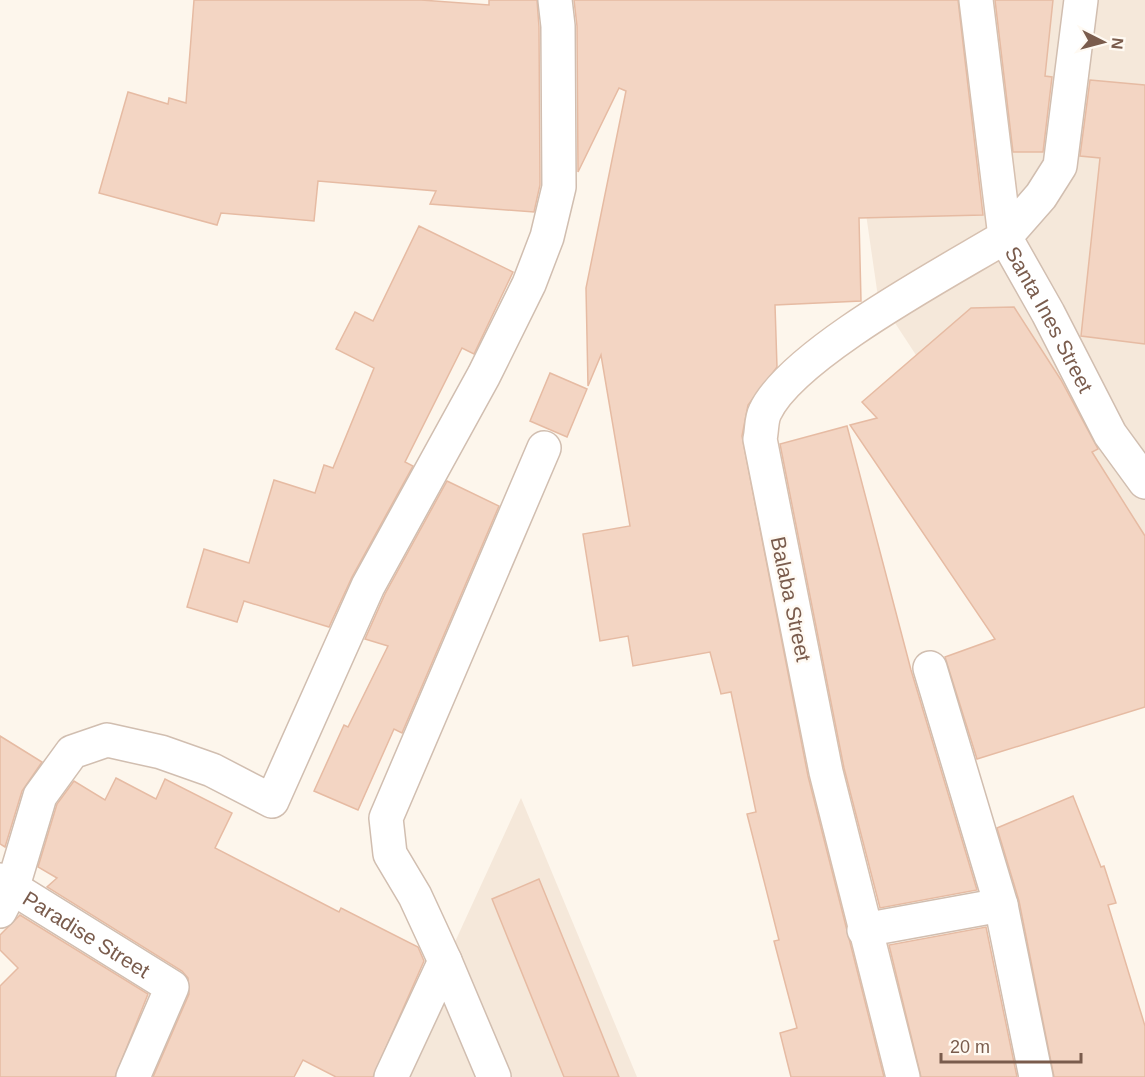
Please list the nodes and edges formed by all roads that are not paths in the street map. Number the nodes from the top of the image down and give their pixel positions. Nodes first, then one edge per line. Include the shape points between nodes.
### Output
1 (555, 0) edge
2 (976, 0) edge
3 (1081, 0) edge
4 (1005, 237) junction
5 (544, 448) dead end
6 (1145, 482) edge
7 (930, 668) dead end
8 (4, 892) edge
9 (1001, 904) junction
10 (864, 930) junction
11 (445, 961) junction
12 (133, 1077) edge
13 (391, 1077) edge
14 (494, 1077) edge
15 (903, 1077) edge
16 (1036, 1077) edge

1 - 8 street via 559,187 547,237 529,284 484,375 368,585 272,801 201,766 107,740 72,752 40,796
2 - 4 street, Santa Ines Street
3 - 4 street, Balaba Street via 1060,166 1041,196
4 - 6 street, Santa Ines Street via 1110,434
4 - 10 street, Balaba Street via 832,345 789,380 765,412 760,439 769,492 826,772
5 - 11 street via 386,818 390,854 415,896
7 - 9 street
8 - 12 street, Paradise Street via 172,987
9 - 10 street
9 - 16 street
10 - 15 street, Balaba Street
11 - 13 street
11 - 14 street

